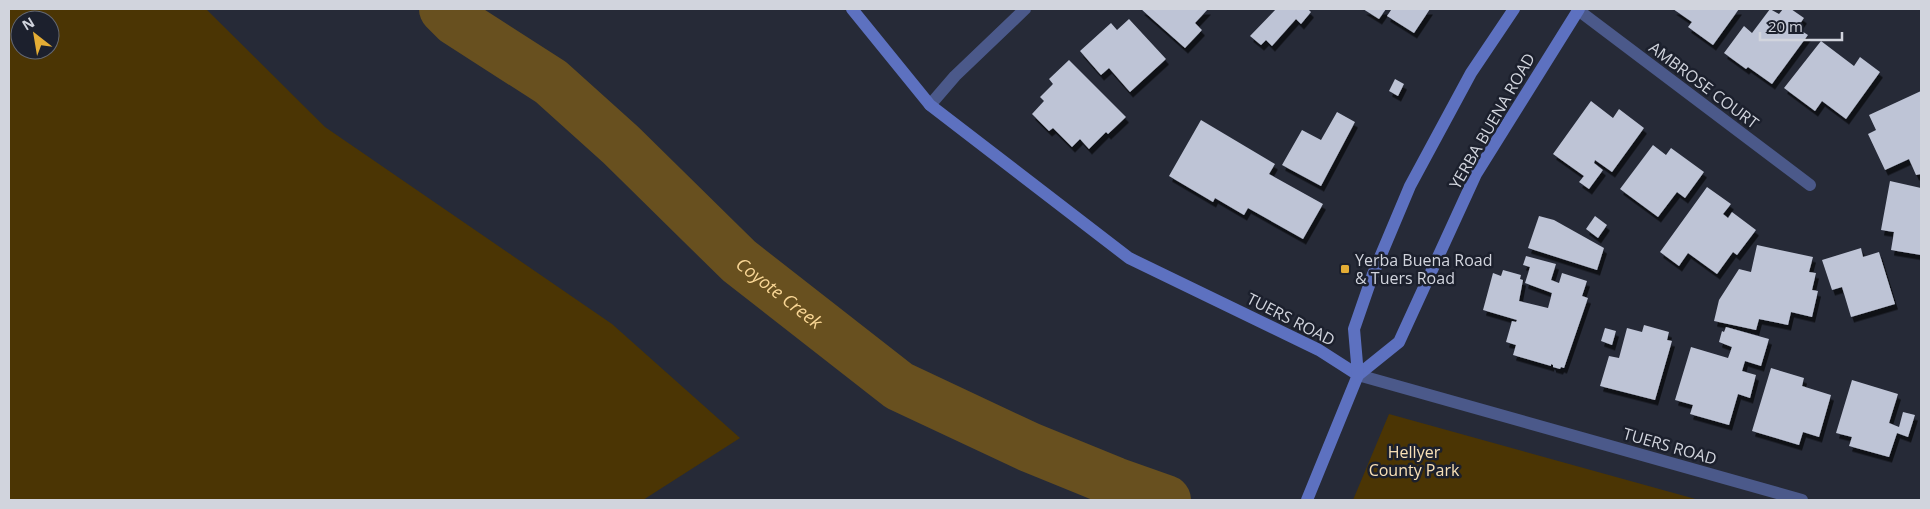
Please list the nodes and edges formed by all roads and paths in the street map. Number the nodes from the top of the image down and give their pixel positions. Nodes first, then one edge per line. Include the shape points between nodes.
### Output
1 (852, 9) edge
2 (1025, 9) edge
3 (1514, 9) edge
4 (1578, 9) edge
5 (930, 105) junction
6 (1810, 185) dead end
7 (1358, 375) junction
8 (1307, 500) edge
9 (1802, 500) edge

1 - 5 main road, TUERS ROAD
2 - 5 street via 955,76
3 - 7 main road, YERBA BUENA ROAD via 1471,73 1410,186 1354,329
4 - 6 street, AMBROSE COURT
4 - 7 main road, YERBA BUENA ROAD via 1476,174 1399,342
5 - 7 main road, TUERS ROAD via 1129,258 1320,350
7 - 8 main road, YERBA BUENA ROAD
7 - 9 street, TUERS ROAD

